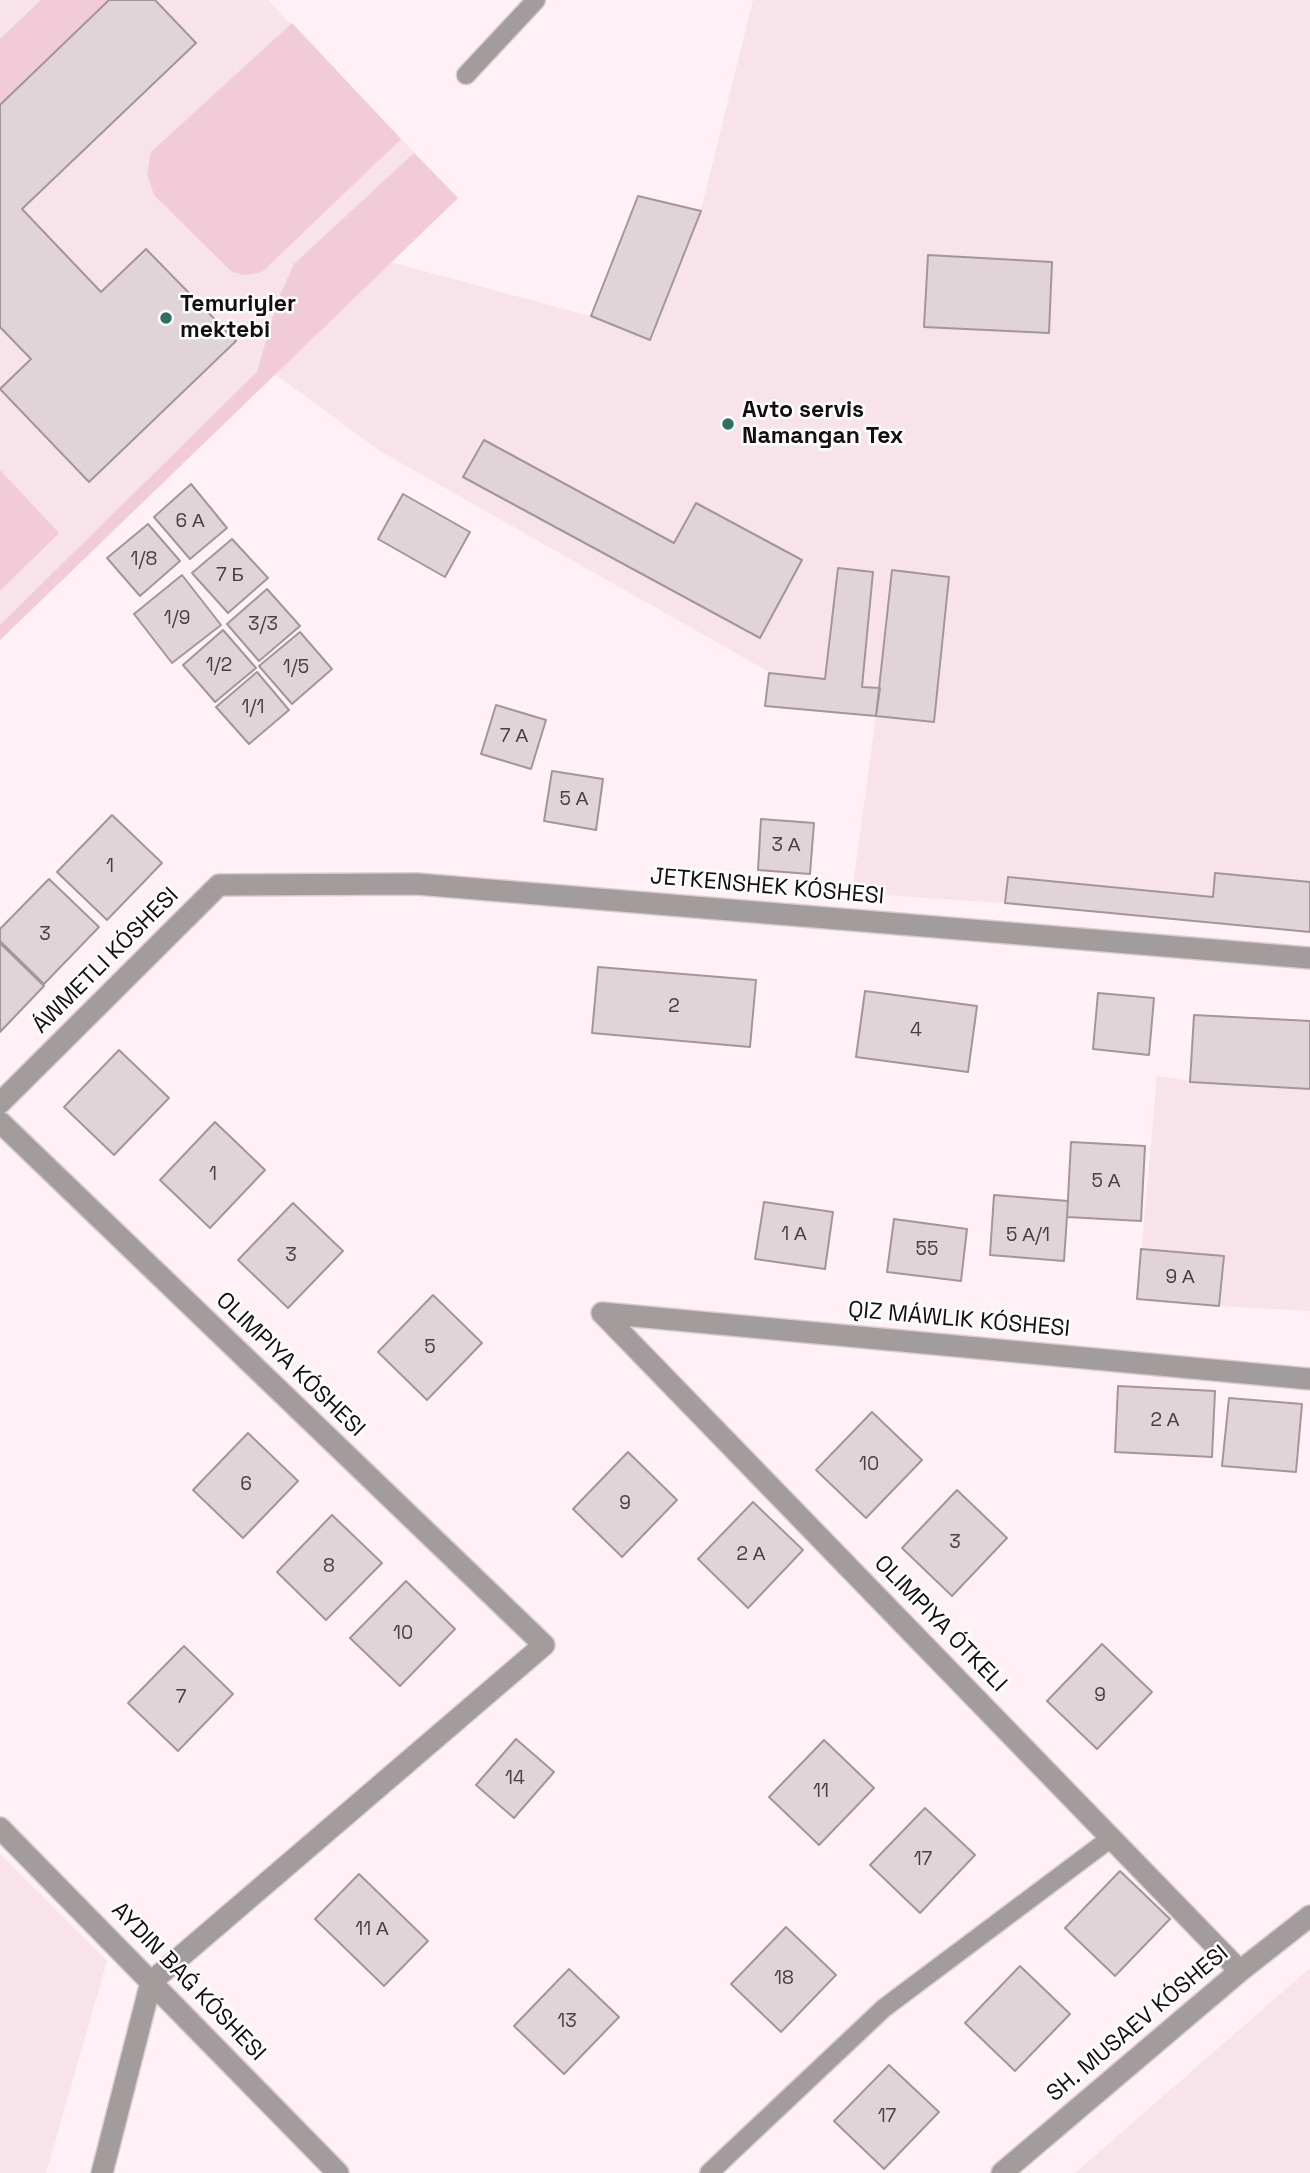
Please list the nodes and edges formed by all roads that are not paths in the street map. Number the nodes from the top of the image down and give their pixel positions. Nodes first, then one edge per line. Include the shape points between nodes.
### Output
1 (536, 0) edge
2 (466, 75) dead end
3 (219, 885) joint
4 (1310, 958) edge
5 (0, 1103) edge
6 (0, 1122) edge
7 (1310, 1380) edge
8 (0, 1828) edge
9 (1111, 1838) junction
10 (1310, 1916) edge
11 (1240, 1971) junction
12 (151, 1982) junction
13 (102, 2173) edge
14 (338, 2173) edge
15 (709, 2173) edge
16 (1002, 2173) edge

1 - 2 lane
3 - 4 street, JETKENSHEK KÓSHESI via 417,884
3 - 5 street, ÁWMETLI KÓSHESI
6 - 12 street, OLIMPIYA KÓSHESI via 544,1645
7 - 9 street, OLIMPIYA ÓTKELI via 602,1313
8 - 12 street
9 - 11 street, OLIMPIYA ÓTKELI
9 - 15 lane via 884,2008
10 - 11 street, SH. MUSAEV KÓSHESI
11 - 16 street, SH. MUSAEV KÓSHESI
12 - 13 street
12 - 14 street

